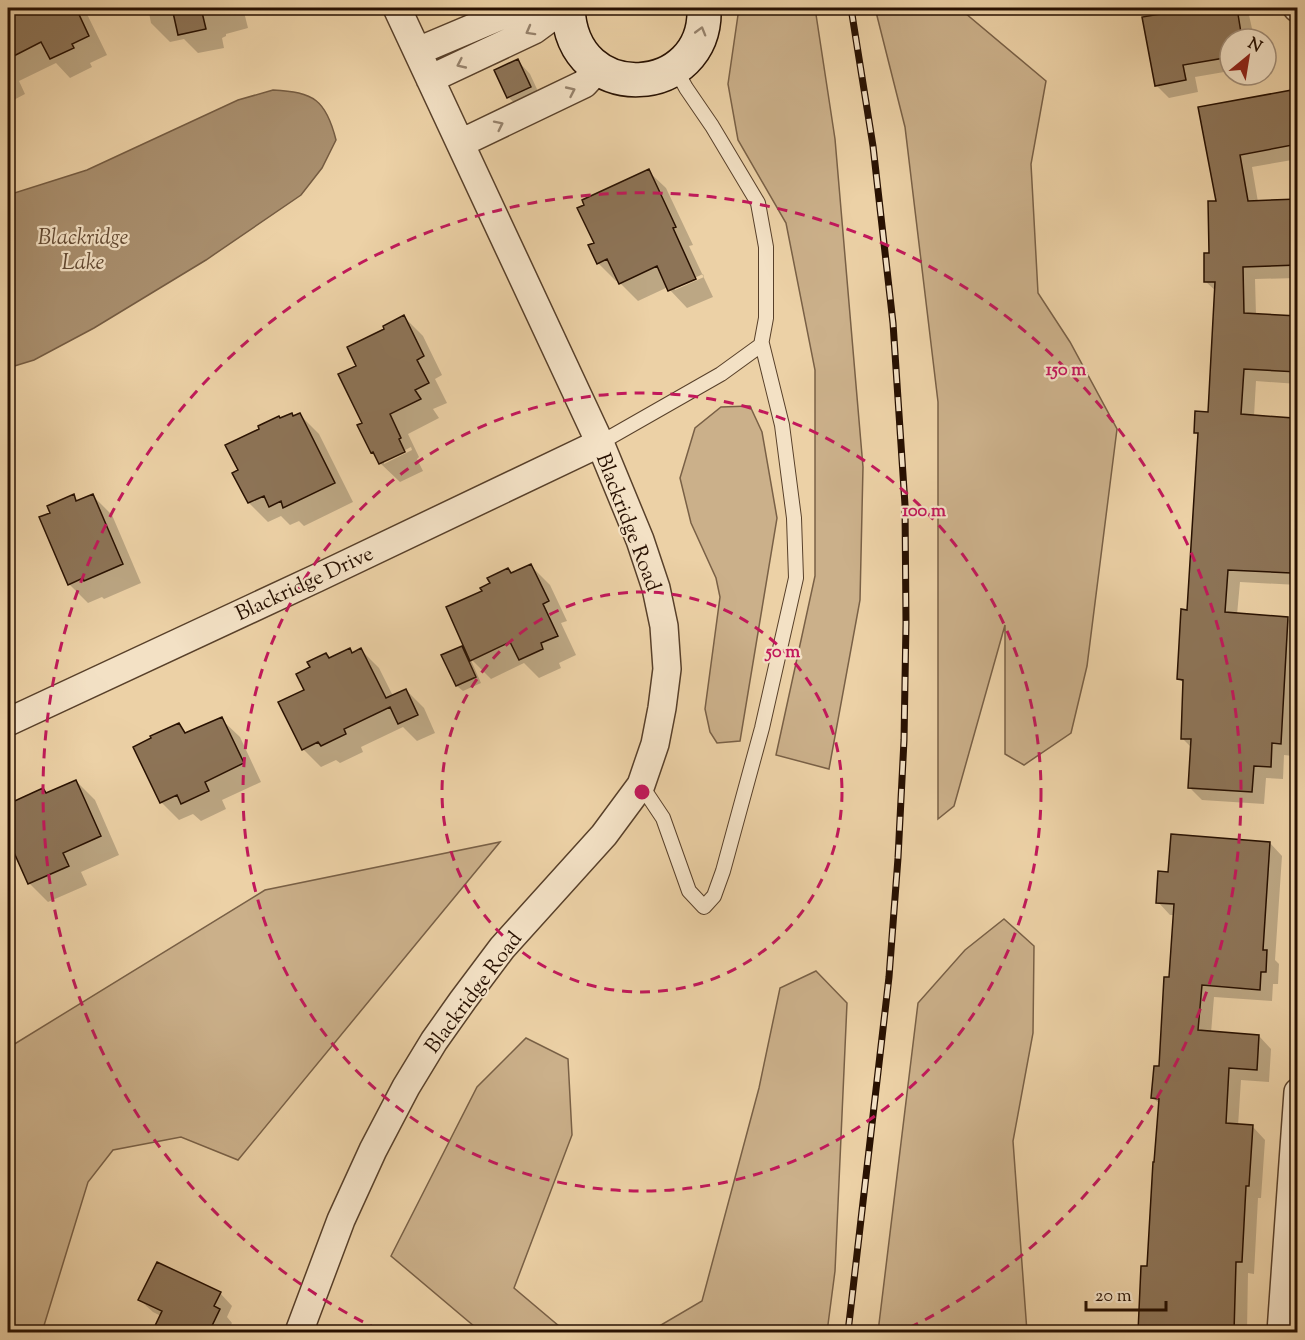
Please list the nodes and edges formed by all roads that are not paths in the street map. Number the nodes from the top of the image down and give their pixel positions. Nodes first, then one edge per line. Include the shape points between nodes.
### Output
1 (397, 8) edge
2 (520, 8) edge
3 (566, 8) edge
4 (704, 8) edge
5 (418, 51) junction
6 (675, 68) junction
7 (598, 69) junction
8 (430, 79) junction
9 (461, 144) junction
10 (762, 344) junction
11 (600, 443) junction
12 (8, 722) edge
13 (641, 785) junction
14 (1298, 1092) edge
15 (299, 1332) edge
16 (1281, 1332) edge

1 - 5 street, Blackridge Road
2 - 5 street
3 - 7 street via 574,40
3 -> 8 street via 534,30
6 -> 4 street via 697,43
5 - 8 street, Blackridge Road
6 - 7 street via 663,75 637,80
6 - 10 lane via 758,203 766,247
9 -> 7 street via 585,84
8 - 9 street, Blackridge Road
9 - 11 street, Blackridge Road
10 - 11 lane via 721,374
10 - 13 lane via 782,425 794,518 796,578 762,728 723,872 714,896 704,907 689,891 663,818
11 - 12 street, Blackridge Drive
11 - 13 street, Blackridge Road via 640,540 664,626 667,669 662,708
13 - 15 street, Blackridge Road via 604,835 502,948 434,1041 369,1160
14 - 16 street

